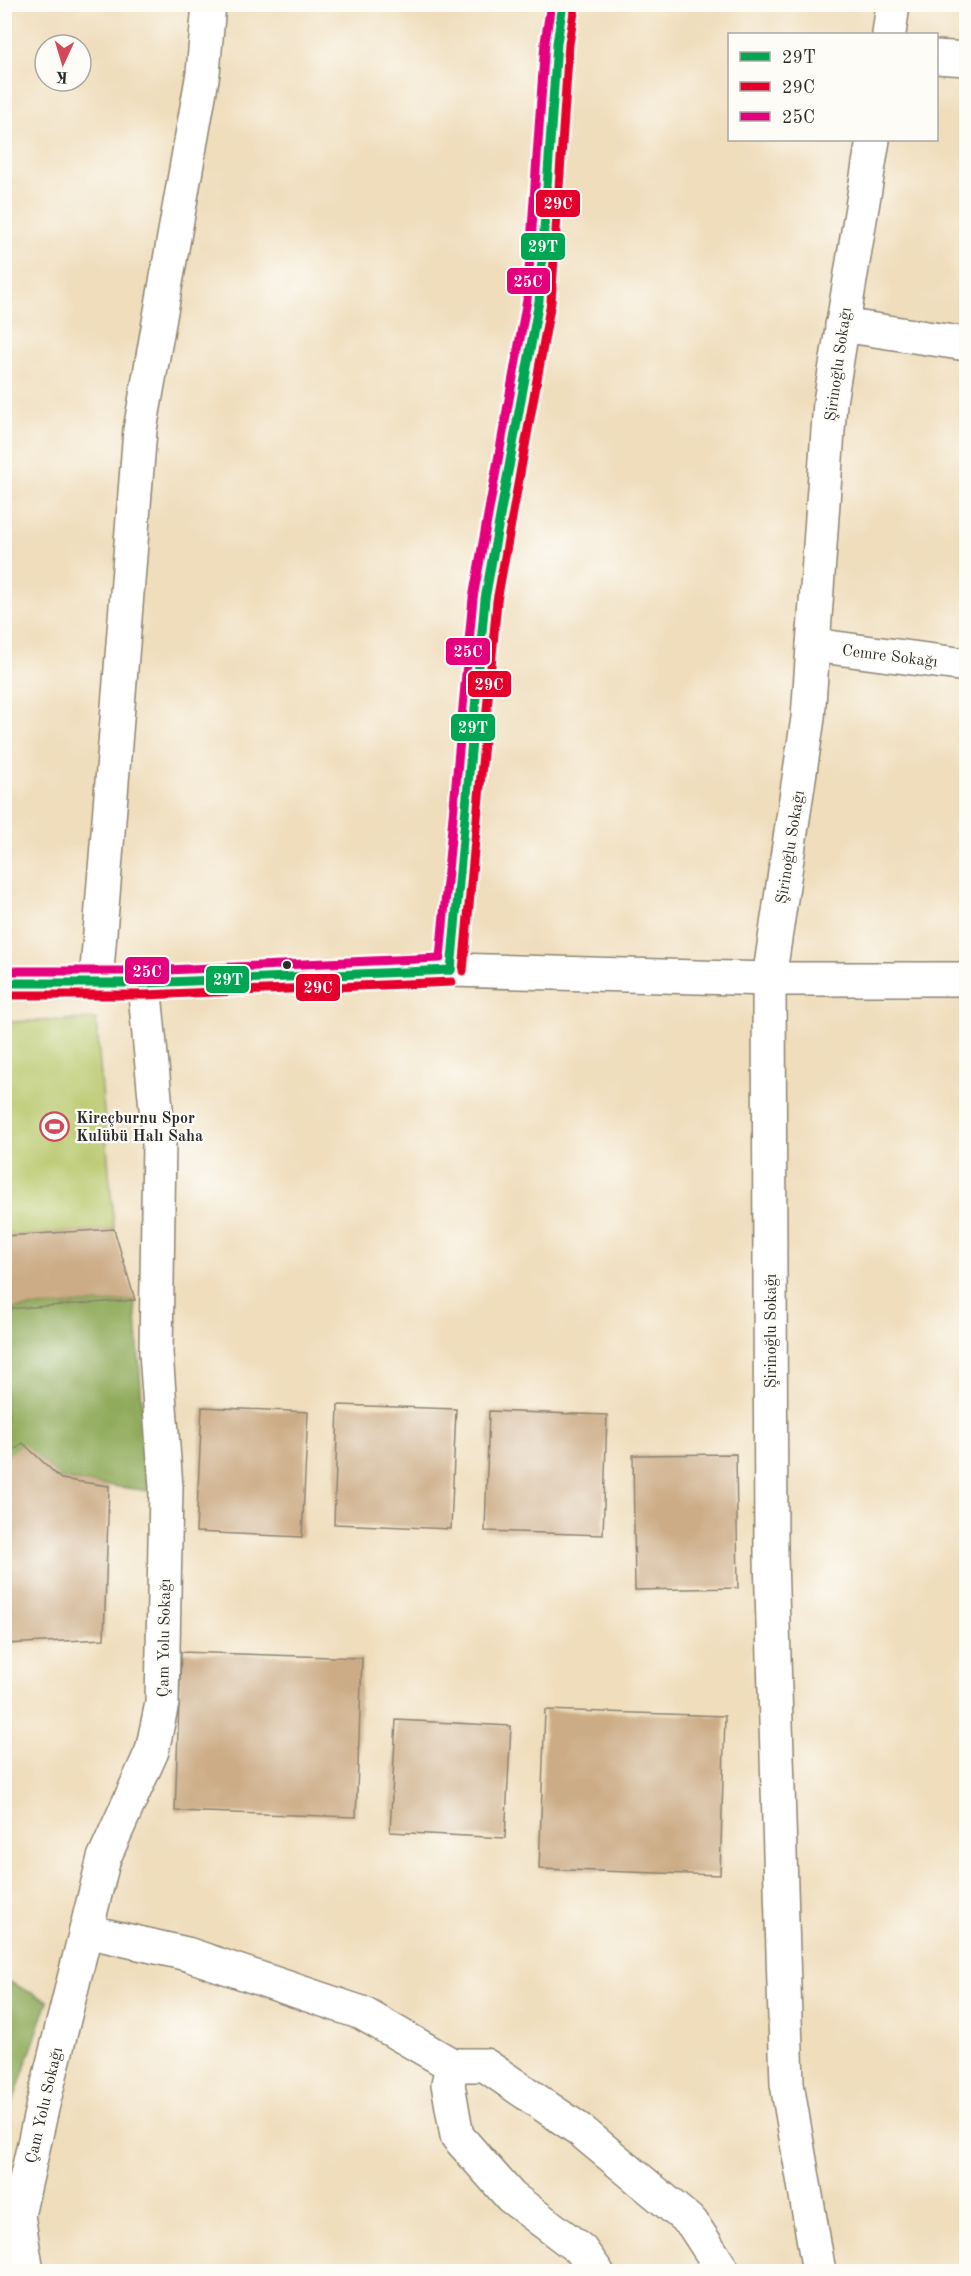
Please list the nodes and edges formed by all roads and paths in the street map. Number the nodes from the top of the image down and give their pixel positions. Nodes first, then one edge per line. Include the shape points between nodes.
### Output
1 (208, 4) edge
2 (563, 4) edge
3 (893, 4) edge
4 (889, 33) edge
5 (938, 57) edge
6 (966, 59) edge
7 (873, 141) edge
8 (842, 325) junction
9 (966, 344) edge
10 (813, 645) junction
11 (966, 664) edge
12 (451, 970) junction
13 (769, 979) junction
14 (966, 979) edge
15 (4, 983) edge
16 (96, 983) junction
17 (144, 983) junction
18 (86, 1931) junction
19 (452, 2066) junction
20 (27, 2271) edge
21 (597, 2271) edge
22 (724, 2271) edge
23 (819, 2271) edge

1 - 16 street via 203,72 140,430
2 - 12 street via 539,301 485,599
3 - 4 street
5 - 6 street
7 - 8 street, Şirinoğlu Sokağı
8 - 9 street
8 - 10 street, Şirinoğlu Sokağı via 830,402
10 - 11 street, Cemre Sokağı
10 - 13 street, Şirinoğlu Sokağı via 808,718
12 - 13 street
12 - 17 street
13 - 14 street
13 - 23 street, Şirinoğlu Sokağı via 771,1558 788,2084
15 - 16 street
16 - 17 street
17 - 18 street, Çam Yolu Sokağı via 159,1139 156,1353 166,1487 162,1703 152,1750 104,1858
18 - 19 street via 187,1954 362,2013
18 - 20 street, Çam Yolu Sokağı via 18,2215
19 - 21 street via 448,2084 457,2136 511,2197 581,2250
19 - 22 street via 485,2065 580,2130 692,2223

